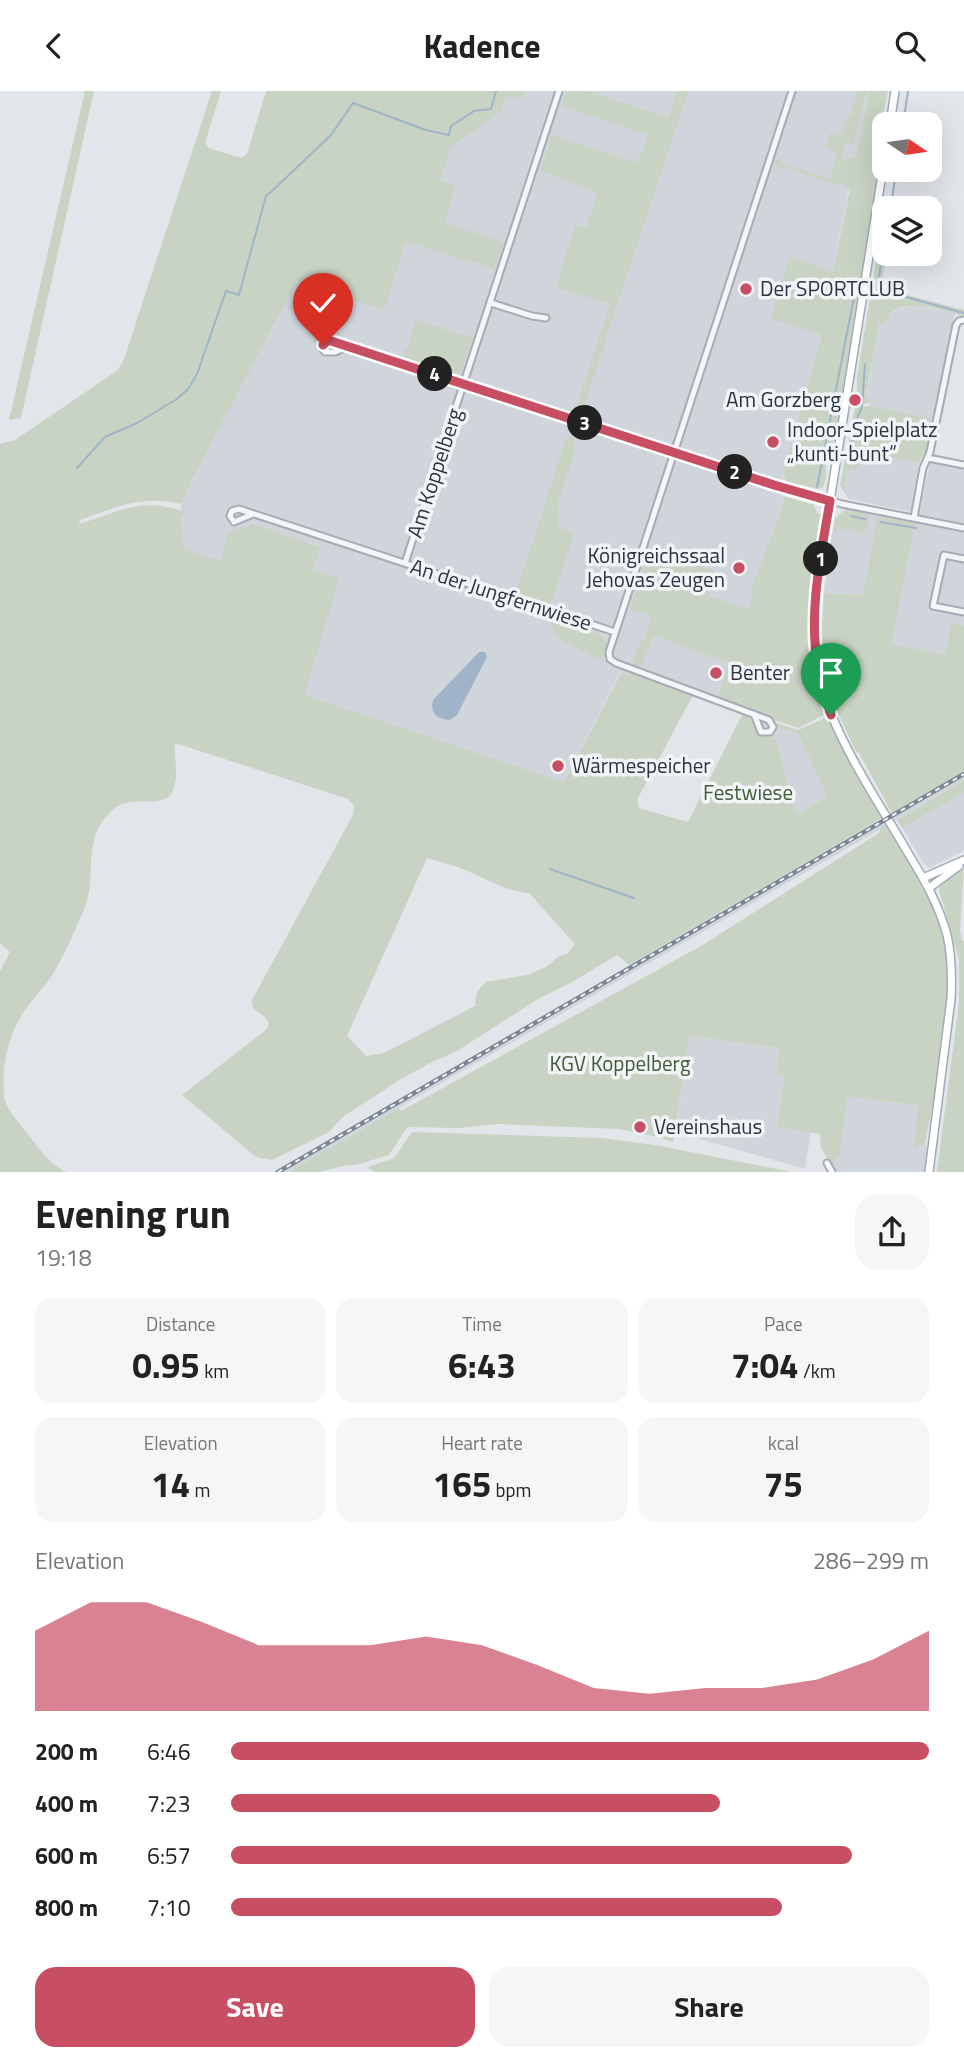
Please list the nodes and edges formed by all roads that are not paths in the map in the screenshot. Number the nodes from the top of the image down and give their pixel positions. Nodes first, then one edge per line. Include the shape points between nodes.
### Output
1 (559, 91) edge
2 (792, 91) edge
3 (895, 91) edge
4 (892, 112) edge
5 (881, 182) edge
6 (491, 303) junction
7 (547, 319) dead end
8 (964, 320) edge
9 (347, 347) dead end
10 (464, 384) junction
11 (675, 452) junction
12 (929, 455) junction
13 (964, 465) edge
14 (830, 501) junction
15 (253, 514) dead end
16 (914, 517) junction
17 (964, 528) edge
18 (964, 559) edge
19 (405, 563) junction
20 (964, 612) edge
21 (615, 632) junction
22 (754, 714) dead end
23 (964, 861) edge
24 (923, 878) junction
25 (929, 888) junction
26 (827, 1163) dead end
27 (832, 1172) edge
28 (929, 1172) edge

1 - 6 street, Am Koppelberg
2 - 11 street
3 - 4 main road
5 - 14 main road
6 - 7 street
6 - 10 street, Am Koppelberg
8 - 12 street via 956,325
9 - 10 street
10 - 11 street
10 - 19 street, Am Koppelberg
11 - 14 street
11 - 21 street
12 - 13 street
12 - 16 street
14 - 16 street
14 - 24 main road via 815,595 816,650 824,694 840,734
15 - 19 street, An der Jungfernwiese
16 - 17 street
18 - 20 street via 944,555 933,607
19 - 21 street, An der Jungfernwiese
21 - 22 street, An der Jungfernwiese via 609,652 613,661
23 - 24 main road
23 - 25 main road
24 - 25 main road
25 - 28 main road via 946,933 952,984
26 - 27 street

